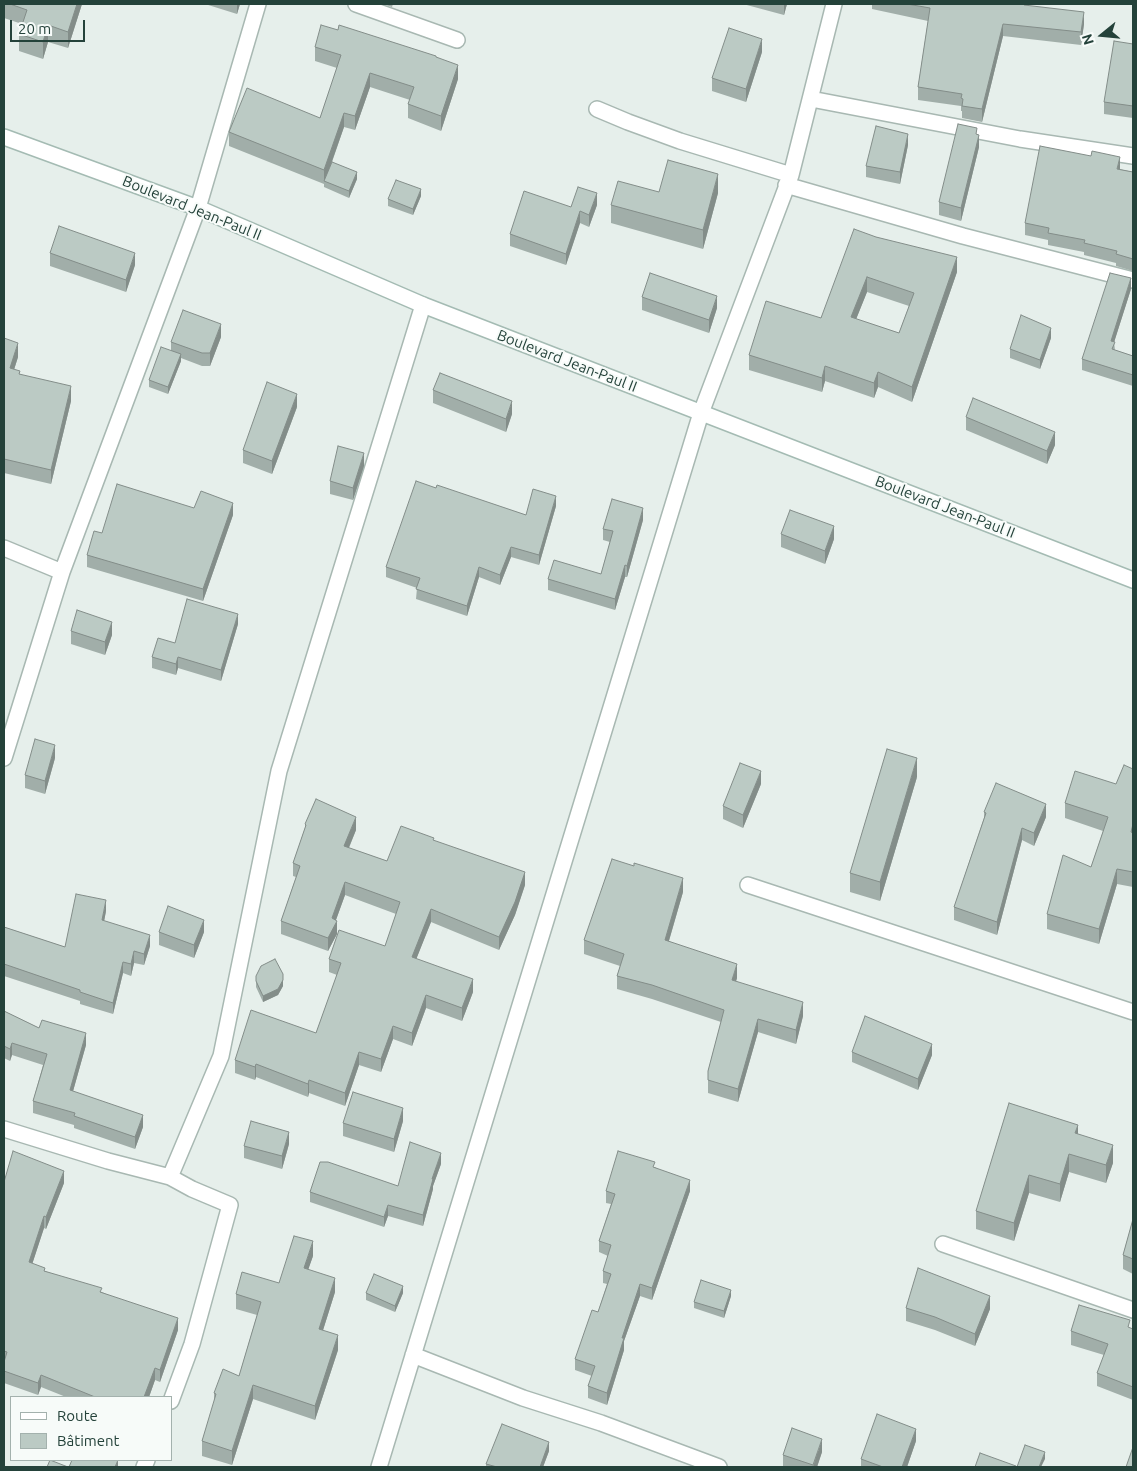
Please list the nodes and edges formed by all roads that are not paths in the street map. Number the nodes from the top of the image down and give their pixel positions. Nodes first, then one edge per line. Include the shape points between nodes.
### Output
1 (258, 4) edge
2 (356, 4) edge
3 (834, 4) edge
4 (457, 40) dead end
5 (811, 99) junction
6 (597, 109) dead end
7 (4, 137) edge
8 (1133, 156) edge
9 (788, 180) junction
10 (198, 208) junction
11 (1133, 280) edge
12 (423, 306) junction
13 (701, 413) junction
14 (4, 548) edge
15 (62, 572) junction
16 (1133, 580) edge
17 (4, 758) edge
18 (748, 885) dead end
19 (1133, 1012) edge
20 (4, 1129) edge
21 (170, 1176) junction
22 (943, 1244) dead end
23 (1133, 1310) edge
24 (413, 1355) junction
25 (172, 1398) edge
26 (379, 1467) edge
27 (718, 1467) edge

1 - 10 street
2 - 4 street
3 - 5 street
5 - 8 street via 1020,139
5 - 9 street
6 - 9 street
7 - 10 street, Boulevard Jean-Paul II
9 - 11 street via 964,236
9 - 13 street
10 - 12 street, Boulevard Jean-Paul II
10 - 15 street
12 - 13 street, Boulevard Jean-Paul II
12 - 21 street via 279,771 221,1056
13 - 16 street, Boulevard Jean-Paul II
13 - 24 street
14 - 15 street
15 - 17 street
18 - 19 street
20 - 21 street
21 - 25 street via 230,1205 192,1344
22 - 23 street
24 - 26 street
24 - 27 street

